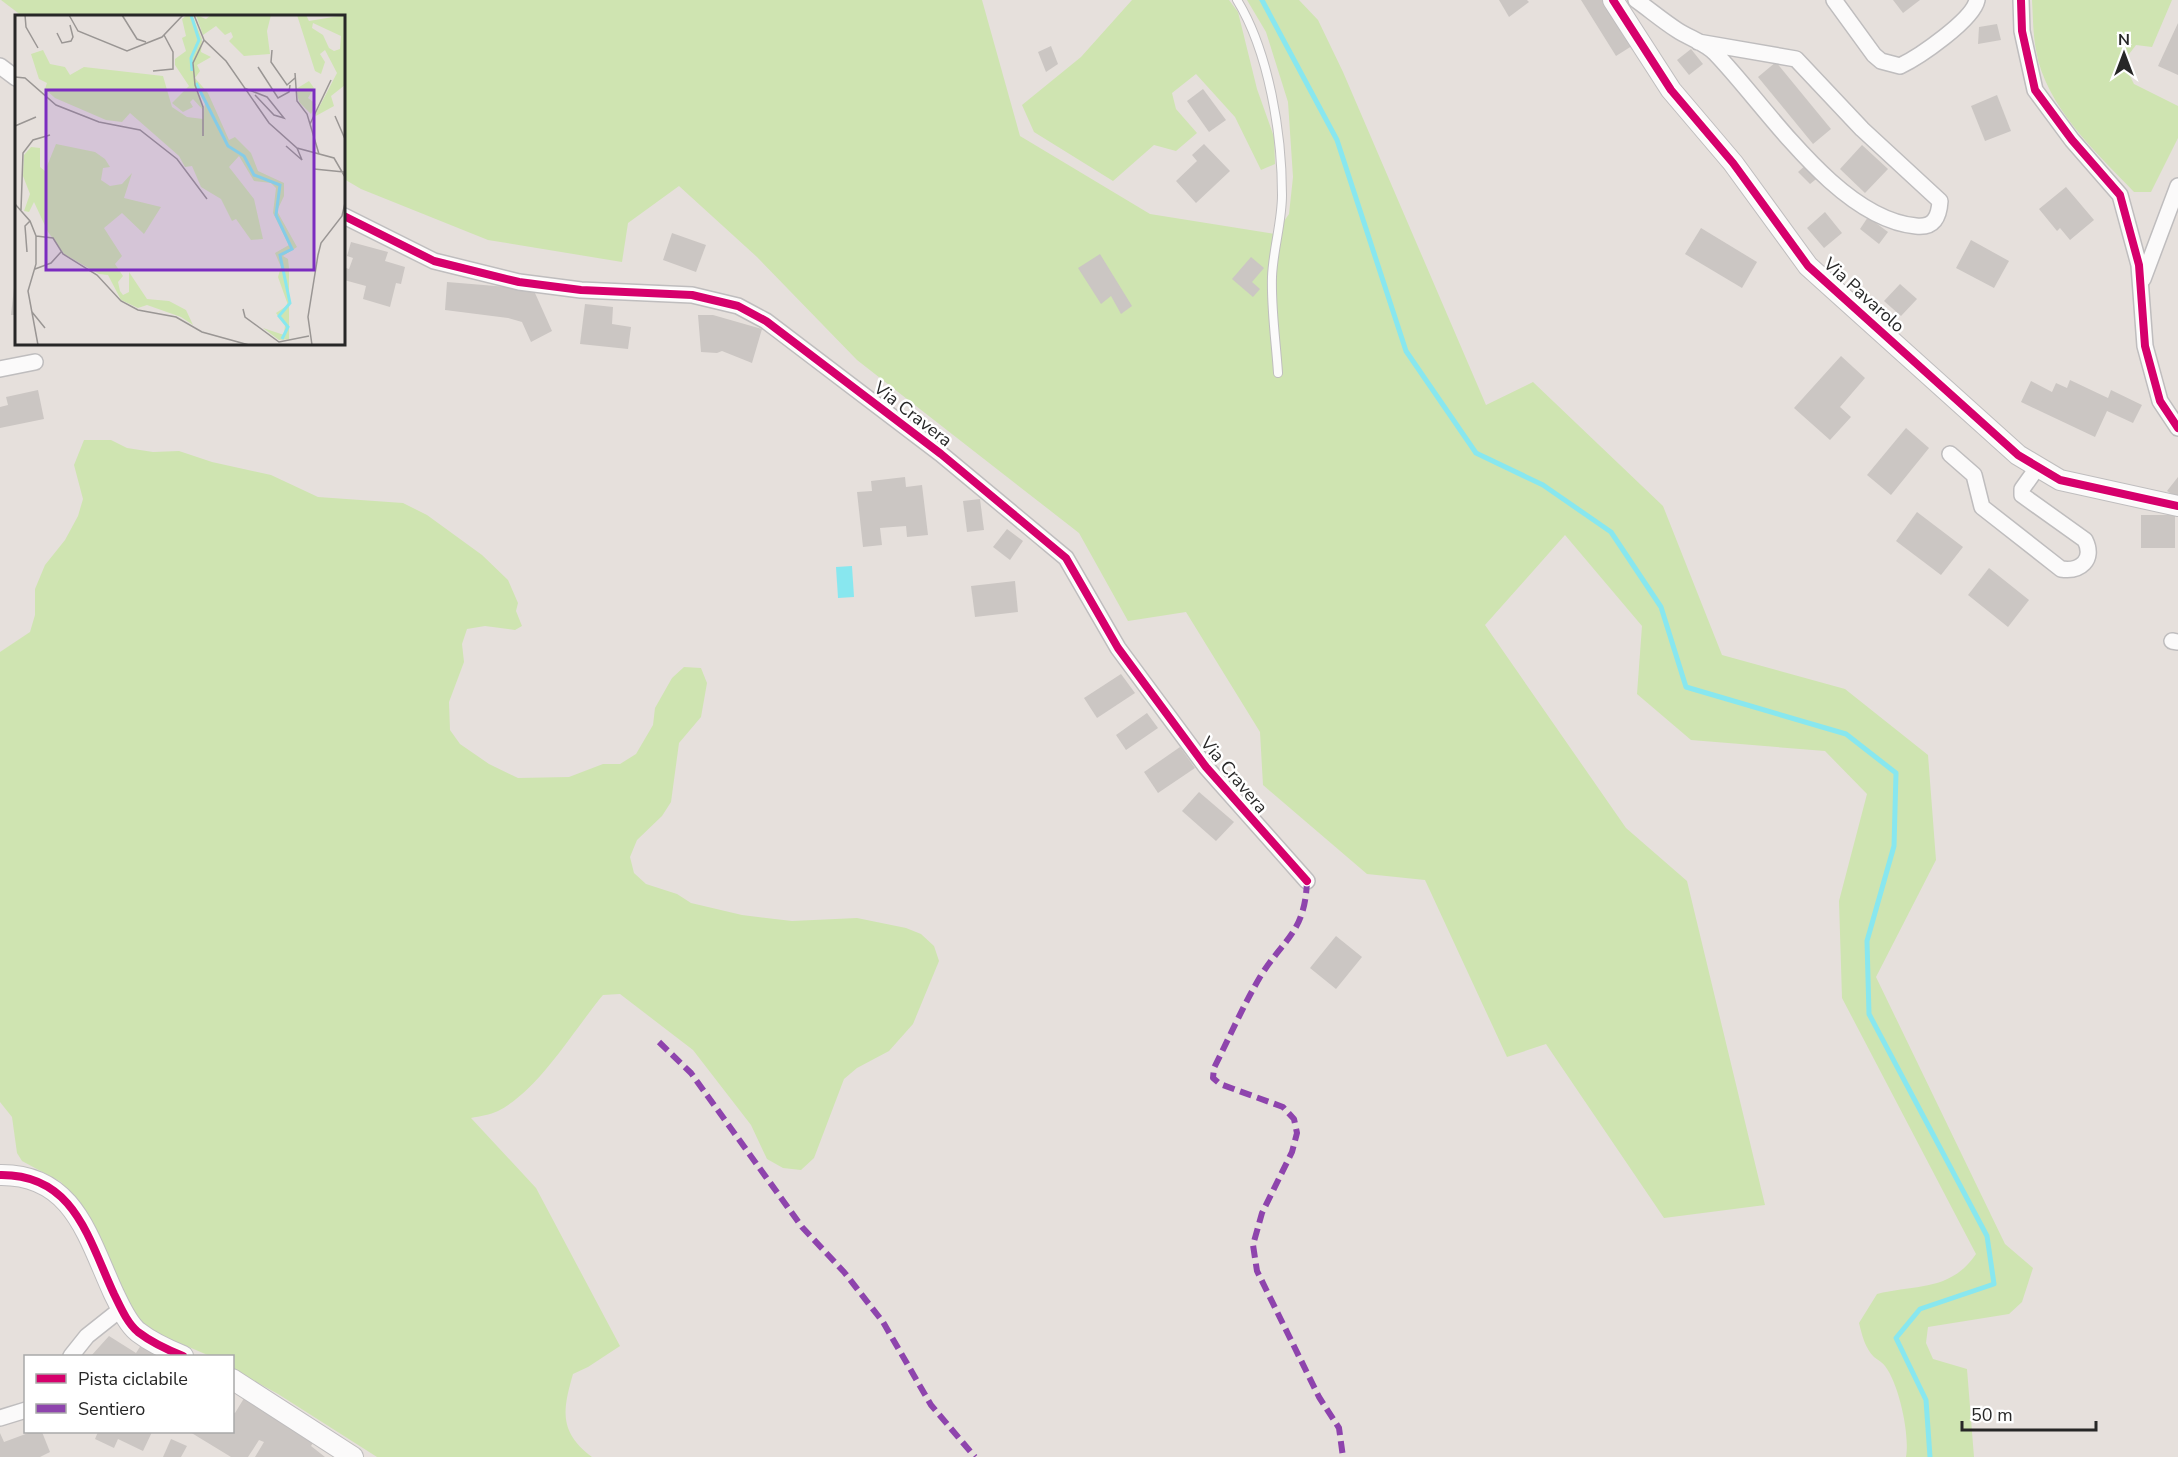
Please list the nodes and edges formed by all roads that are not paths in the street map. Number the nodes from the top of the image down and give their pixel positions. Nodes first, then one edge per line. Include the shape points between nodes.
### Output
1 (1237, 0) edge
2 (1613, 0) edge
3 (1636, 0) edge
4 (1834, 0) edge
5 (1977, 0) edge
6 (2021, 0) edge
7 (1698, 42) junction
8 (0, 66) edge
9 (15, 77) edge
10 (2178, 186) edge
11 (345, 216) edge
12 (2141, 285) junction
13 (35, 362) dead end
14 (0, 369) edge
15 (1278, 373) dead end
16 (2178, 428) edge
17 (1950, 454) dead end
18 (2037, 468) junction
19 (2178, 506) edge
20 (1307, 881) dead end
21 (0, 1175) edge
22 (121, 1309) junction
23 (72, 1355) edge
24 (181, 1355) edge
25 (234, 1380) edge
26 (24, 1411) edge
27 (0, 1418) edge
28 (353, 1457) edge

1 - 15 lane via 1248,18 1265,70 1279,138 1282,197 1272,277
2 - 18 street, Via Pavarolo via 1671,90 1733,163 1808,266
3 - 7 street
4 - 5 street via 1874,55 1900,66 1914,60 1972,12
6 - 12 street via 2022,30 2035,90 2072,140 2121,195
7 - 7 street via 1796,59 1862,129 1930,189 1940,201 1934,223 1923,227 1889,220 1851,198 1780,129 1714,51
8 - 9 street
10 - 12 street
11 - 20 street, Via Cravera via 434,261 519,282 581,290 692,295 738,306 766,321 941,454 1066,558 1118,648 1206,767
12 - 16 street via 2148,357 2160,401
13 - 14 street
17 - 18 street via 1974,475 1982,507 2061,569 2075,570 2087,560 2085,540 2022,495
18 - 19 street, Via Pavarolo via 2060,480
21 - 22 street via 39,1180 61,1194 78,1216
22 - 23 street via 87,1336
22 - 24 street via 138,1331
25 - 28 street
26 - 27 street

